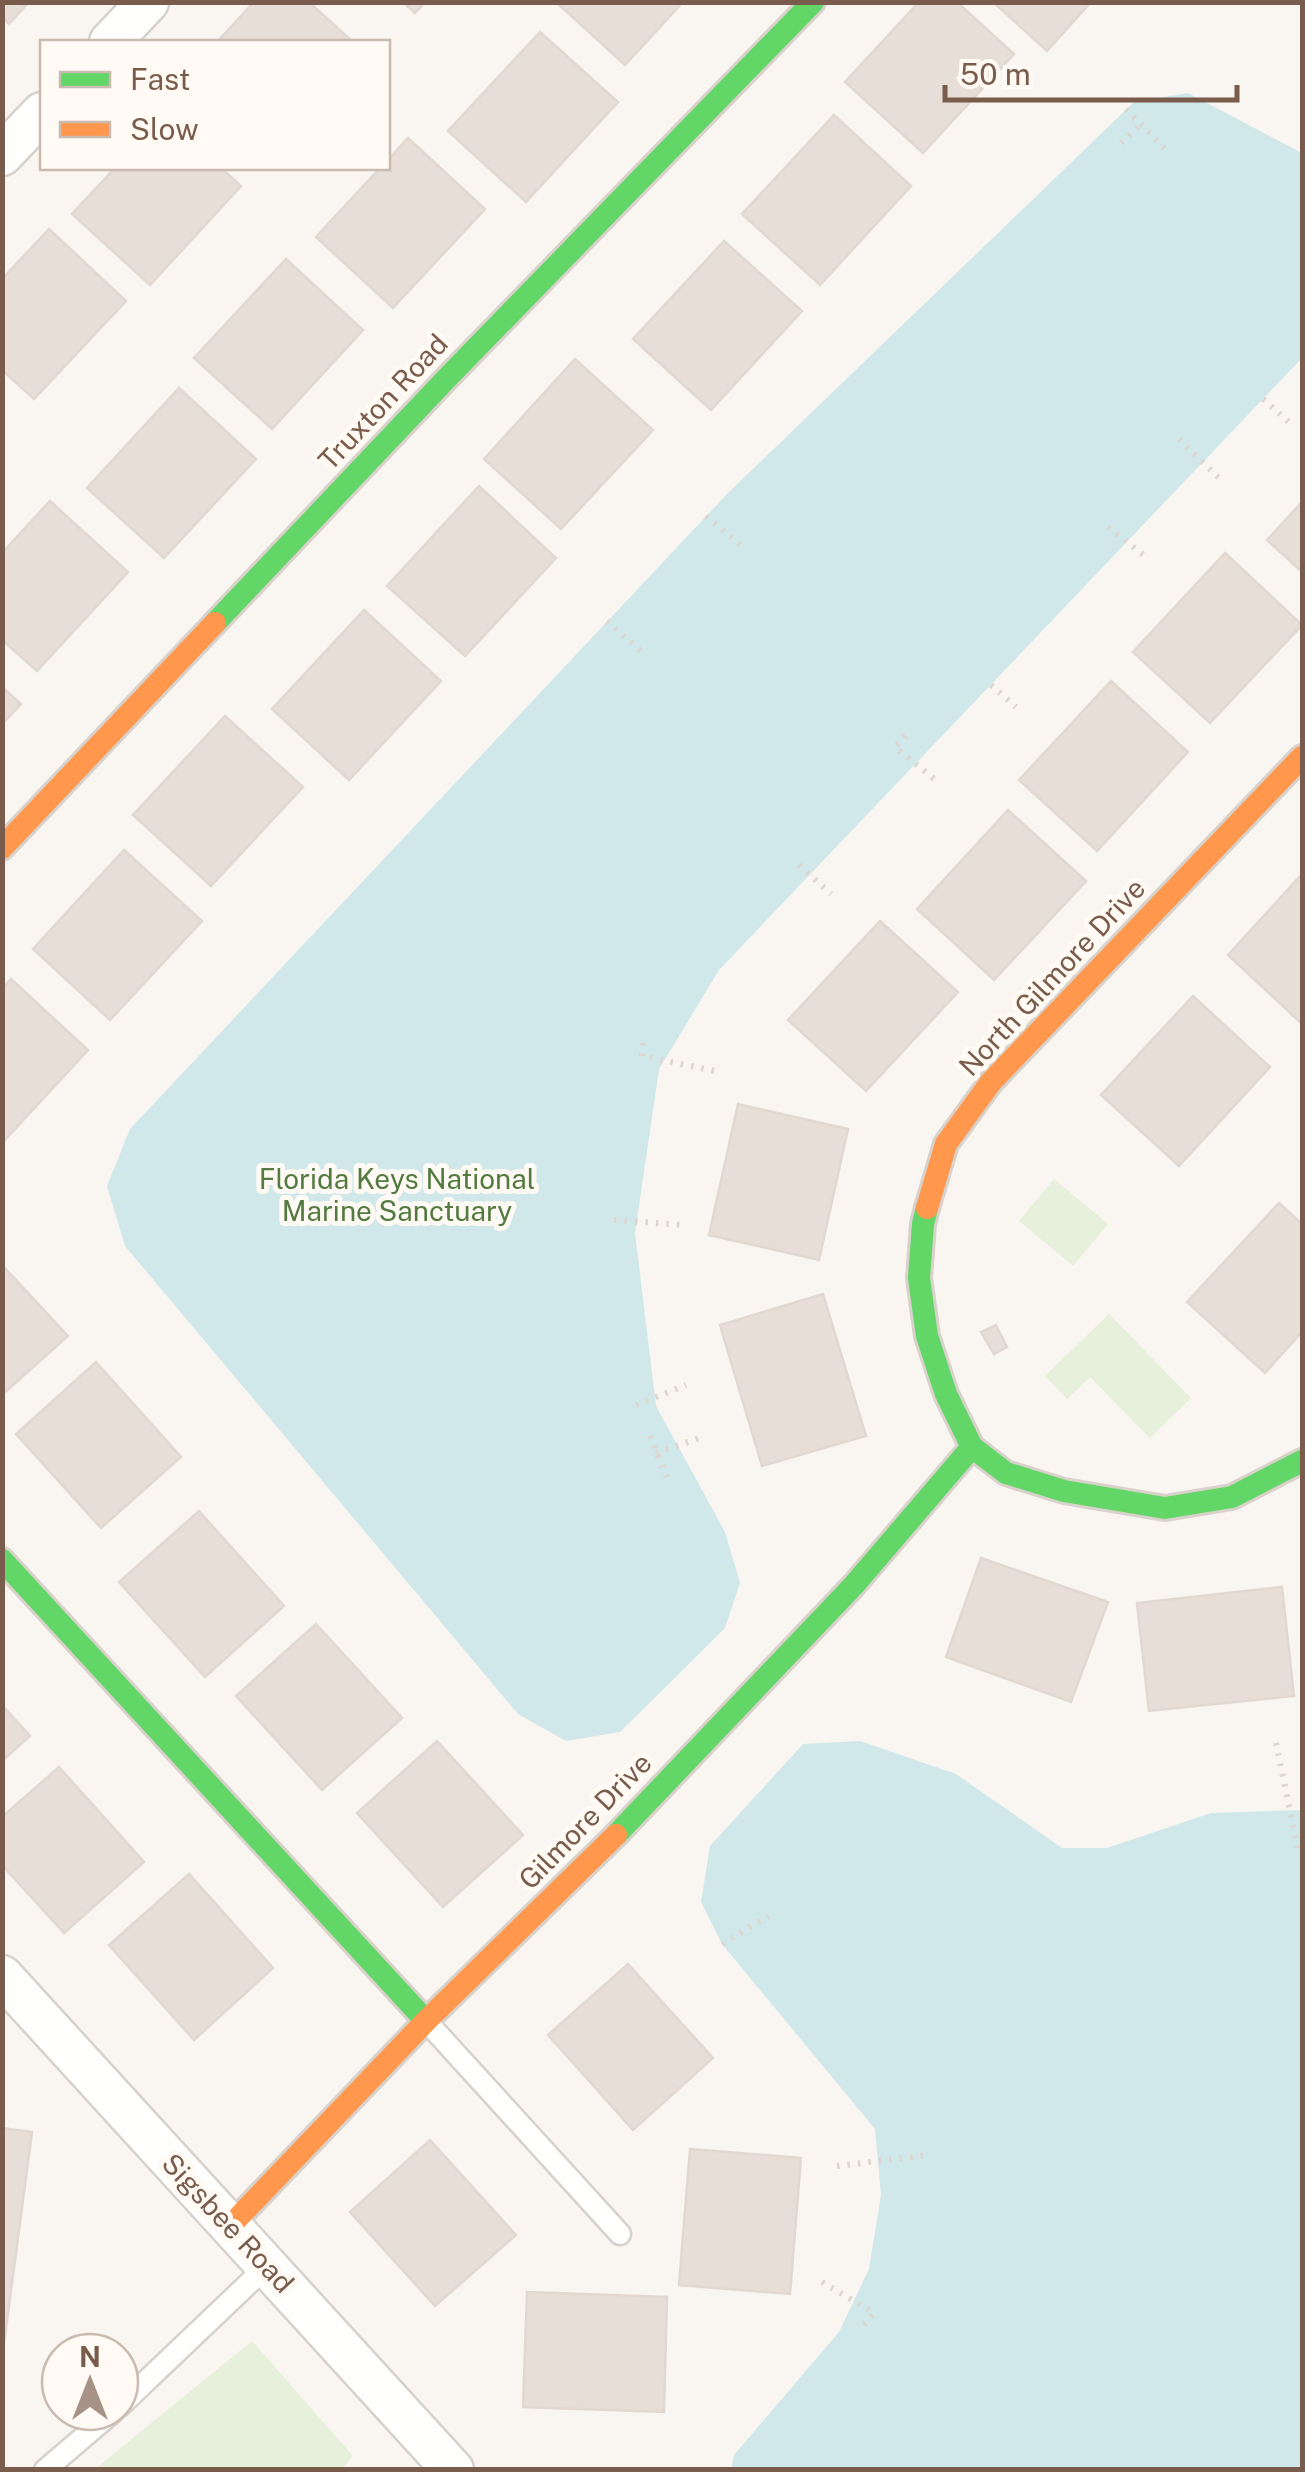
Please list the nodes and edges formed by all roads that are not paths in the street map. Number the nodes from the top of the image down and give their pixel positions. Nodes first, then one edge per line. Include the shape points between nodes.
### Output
1 (148, 2) edge
2 (813, 2) edge
3 (112, 40) edge
4 (40, 115) edge
5 (2, 155) edge
6 (1302, 757) edge
7 (2, 848) edge
8 (972, 1447) junction
9 (1302, 1461) edge
10 (2, 1560) edge
11 (2, 1976) edge
12 (426, 2021) junction
13 (230, 2226) junction
14 (620, 2234) dead end
15 (268, 2265) junction
16 (140, 2387) edge
17 (90, 2432) edge
18 (46, 2470) edge
19 (453, 2470) edge

1 - 3 street
2 - 7 street, Truxton Road
4 - 5 street
6 - 8 street, North Gilmore Drive via 991,1082 946,1144 923,1224 919,1278 927,1336
8 - 9 street via 1006,1473 1064,1491 1165,1508 1232,1496
8 - 12 street, Gilmore Drive via 854,1586 587,1866
10 - 12 street
11 - 13 street, Sigsbee Road
12 - 13 street, Gilmore Drive
12 - 14 lane
13 - 15 street, Sigsbee Road
15 - 16 lane
15 - 19 street, Sigsbee Road
17 - 18 lane

